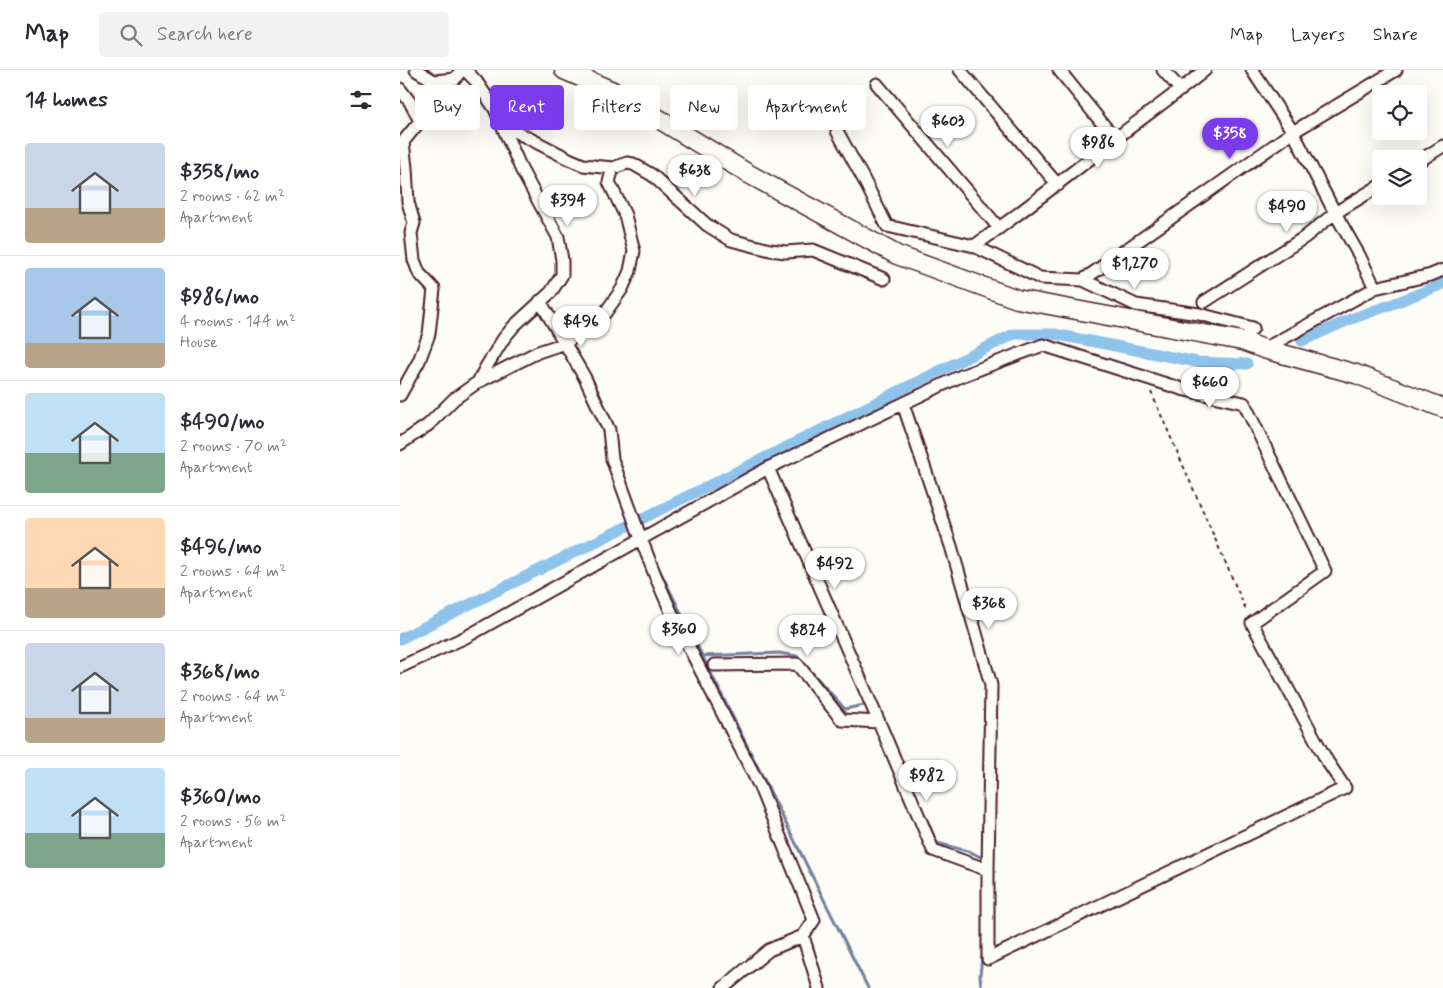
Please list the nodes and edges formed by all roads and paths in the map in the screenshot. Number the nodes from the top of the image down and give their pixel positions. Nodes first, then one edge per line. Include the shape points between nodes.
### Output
1 (416, 70) edge
2 (461, 70) edge
3 (465, 70) edge
4 (564, 70) edge
5 (960, 70) edge
6 (1059, 70) edge
7 (1163, 70) edge
8 (1205, 70) edge
9 (1252, 70) edge
10 (1396, 70) edge
11 (877, 84) dead end
12 (400, 89) edge
13 (1181, 90) junction
14 (490, 102) edge
15 (505, 130) edge
16 (513, 130) edge
17 (837, 131) dead end
18 (1293, 132) junction
19 (1115, 139) junction
20 (1443, 146) edge
21 (1427, 156) edge
22 (613, 168) junction
23 (1058, 185) junction
24 (1372, 190) edge
25 (1335, 213) junction
26 (999, 228) junction
27 (974, 246) junction
28 (1443, 270) edge
29 (884, 278) dead end
30 (1083, 280) junction
31 (1375, 288) junction
32 (540, 301) junction
33 (1204, 302) dead end
34 (1242, 341) junction
35 (565, 343) junction
36 (1264, 349) junction
37 (1144, 377) junction
38 (478, 382) junction
39 (400, 395) edge
40 (903, 404) junction
41 (1443, 408) edge
42 (400, 444) edge
43 (768, 468) junction
44 (641, 539) junction
45 (1252, 623) junction
46 (714, 665) dead end
47 (400, 667) edge
48 (879, 722) junction
49 (988, 870) junction
50 (803, 936) junction
51 (723, 988) edge
52 (819, 988) edge

1 - 2 street via 434,81 455,79
3 - 14 street
4 - 34 highway via 615,92 747,173 897,255 1017,299
5 - 23 street
6 - 19 street
7 - 13 street
8 - 13 street
9 - 18 street
10 - 18 street
11 - 26 street
12 - 39 street via 420,121 403,142 408,202 414,223 411,233 414,260 419,273 434,289 429,334 419,362
13 - 19 street
15 - 32 street via 522,171 558,237 562,276
16 - 22 street via 583,165
17 - 27 street via 887,226
18 - 25 street
18 - 30 street
19 - 23 street
20 - 21 street
22 - 29 street via 627,163 646,171 707,225 731,240 786,252 813,250
22 - 35 street via 609,182 625,215 634,252 630,271 622,289 605,312
23 - 26 street
24 - 25 street
25 - 31 street
25 - 33 street via 1304,238
26 - 27 street
27 - 30 street via 1040,278
28 - 31 street
30 - 34 street via 1136,305 1199,314 1253,328
31 - 36 street
32 - 35 street
32 - 38 street via 504,338
34 - 36 highway
35 - 38 street via 538,352
35 - 44 street via 609,430 612,459
36 - 41 highway via 1356,374
37 - 40 street via 1043,346 961,376
37 - 45 path
37 - 45 street via 1244,403 1325,571
38 - 42 street via 454,399 428,425
40 - 43 street
40 - 49 street via 951,546 991,685
43 - 44 street
43 - 48 street
44 - 47 street via 466,637
44 - 50 street via 672,614 759,785 814,920
45 - 49 street via 1345,788 988,959
46 - 48 street via 797,664 842,720
48 - 49 street via 933,850
50 - 51 street via 770,950
50 - 52 street

